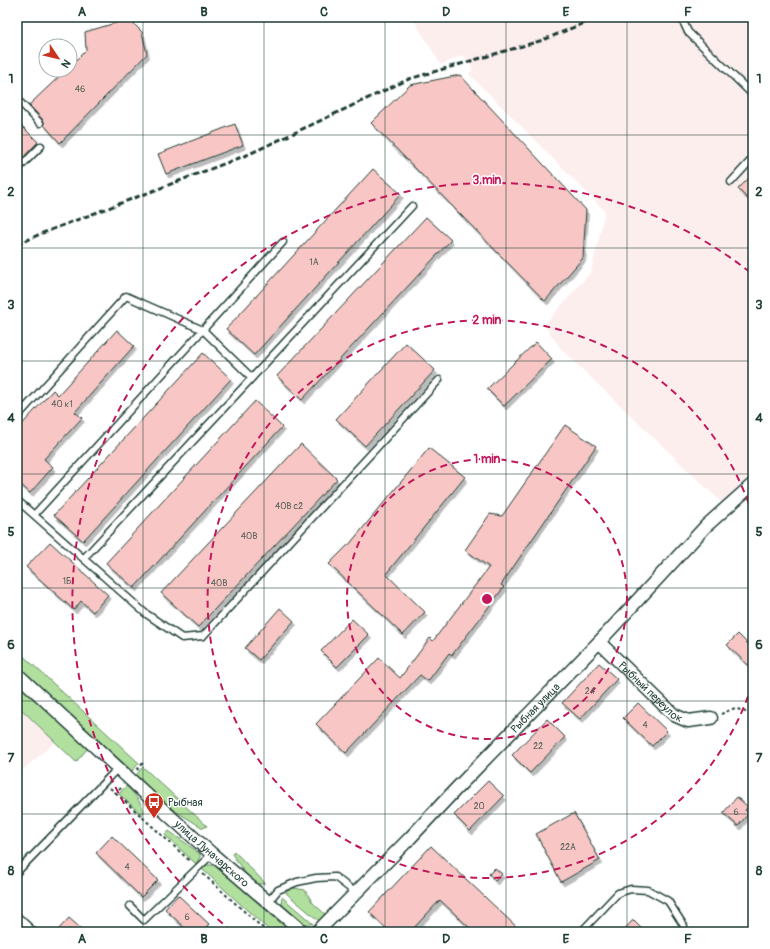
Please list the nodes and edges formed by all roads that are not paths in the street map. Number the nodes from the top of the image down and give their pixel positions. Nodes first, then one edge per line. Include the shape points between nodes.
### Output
1 (681, 17) edge
2 (753, 95) edge
3 (17, 99) edge
4 (40, 123) dead end
5 (41, 146) dead end
6 (753, 158) edge
7 (17, 170) edge
8 (731, 182) dead end
9 (412, 206) dead end
10 (283, 242) dead end
11 (203, 330) junction
12 (252, 378) junction
13 (438, 380) dead end
14 (17, 417) edge
15 (753, 484) edge
16 (17, 500) edge
17 (34, 515) junction
18 (84, 558) junction
19 (599, 642) junction
20 (17, 674) edge
21 (711, 718) road end
22 (118, 768) junction
23 (212, 854) junction
24 (17, 872) edge
25 (356, 893) junction
26 (268, 902) junction
27 (130, 906) dead end
28 (17, 916) edge
29 (684, 926) dead end
30 (34, 932) edge
31 (303, 932) edge
32 (317, 932) edge
33 (581, 932) edge

1 - 2 lane via 688,32
3 - 4 lane
5 - 7 lane
6 - 8 lane
9 - 12 lane
10 - 11 lane
11 - 12 lane
11 - 14 lane via 126,296
11 - 17 lane
12 - 18 lane
13 - 18 lane via 203,636 182,638 145,613
15 - 19 street, Рыбная улица via 706,526
16 - 17 lane
17 - 18 lane
19 - 21 street, Рыбный переулок via 674,715 688,721
19 - 25 street, Рыбная улица
20 - 22 street, улица Луначарского
22 - 23 street, улица Луначарского
22 - 24 lane
23 - 26 street, улица Луначарского
23 - 27 lane via 144,920
25 - 26 lane via 335,877 316,878 278,890
25 - 32 street, Рыбная улица
26 - 31 street, улица Луначарского
28 - 30 lane
29 - 33 lane via 668,901 648,890 631,888 618,893

